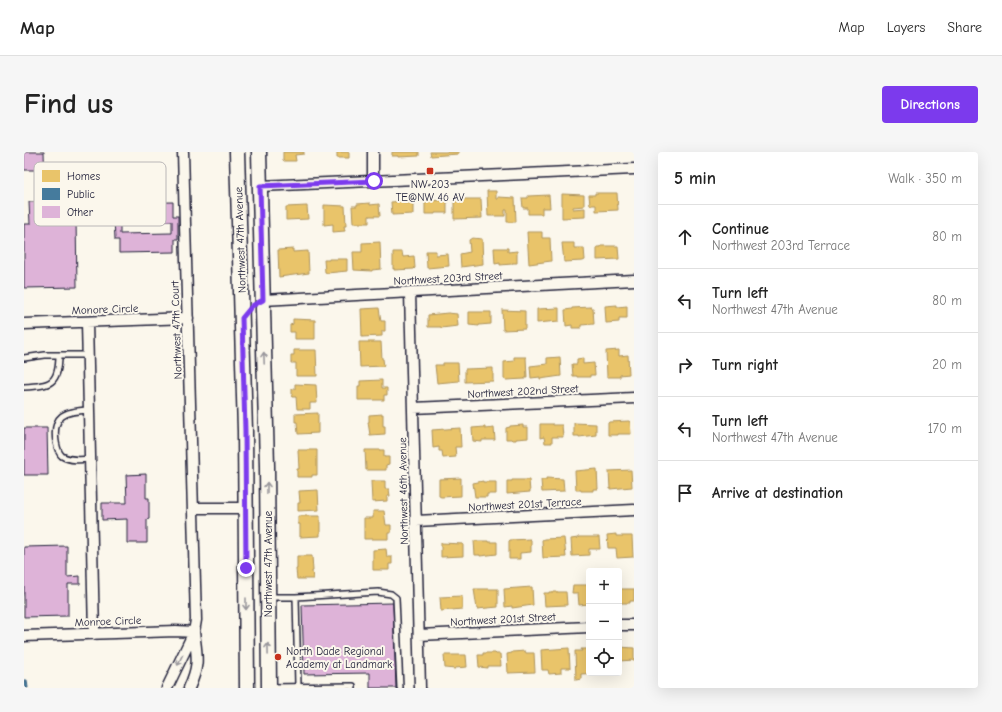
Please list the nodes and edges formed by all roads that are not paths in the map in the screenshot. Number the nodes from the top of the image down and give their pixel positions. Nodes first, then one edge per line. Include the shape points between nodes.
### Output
1 (183, 152) edge
2 (259, 152) edge
3 (373, 152) edge
4 (237, 153) edge
5 (634, 169) edge
6 (374, 181) junction
7 (260, 186) junction
8 (634, 280) edge
9 (410, 292) junction
10 (263, 300) junction
11 (188, 318) junction
12 (242, 318) junction
13 (87, 322) junction
14 (24, 324) edge
15 (59, 355) junction
16 (87, 355) junction
17 (24, 358) edge
18 (24, 386) edge
19 (634, 398) edge
20 (413, 408) junction
21 (89, 410) junction
22 (90, 459) junction
23 (193, 508) junction
24 (246, 508) junction
25 (634, 510) edge
26 (416, 521) junction
27 (246, 568) junction
28 (268, 597) junction
29 (296, 597) junction
30 (634, 625) edge
31 (622, 626) edge
32 (586, 627) edge
33 (194, 632) junction
34 (94, 634) junction
35 (419, 635) junction
36 (24, 636) edge
37 (300, 687) edge
38 (323, 687) edge
39 (167, 688) edge
40 (189, 688) edge
41 (247, 688) edge
42 (269, 688) edge
43 (353, 688) edge
44 (400, 688) edge
45 (420, 688) edge

1 - 11 street, Northwest 47th Court
2 - 7 main road, Northwest 47th Avenue
3 - 6 street
4 - 7 main road via 244,170 254,183
4 - 12 main road, Northwest 47th Avenue
5 - 6 street
6 - 7 street
7 - 10 main road, Northwest 47th Avenue
8 - 9 street, Northwest 203rd Street
9 - 10 street, Northwest 203rd Street
9 - 20 street, Northwest 46th Avenue
10 - 12 main road via 252,306
28 -> 10 main road, Northwest 47th Avenue
11 - 13 street, Monore Circle
11 - 23 street, Northwest 47th Court
12 - 24 main road, Northwest 47th Avenue
13 - 14 street, Monore Circle
13 - 16 street
15 - 16 lane
15 - 17 lane
15 - 18 lane via 59,369 54,380 42,386
16 - 21 street
19 - 20 street, Northwest 202nd Street
20 - 26 street, Northwest 46th Avenue
21 - 22 street
21 - 22 lane via 65,413 58,419 55,436 61,455 67,459
22 - 34 street
23 - 24 street
23 - 33 street, Northwest 47th Court via 196,620
24 - 27 main road, Northwest 47th Avenue
25 - 26 street, Northwest 201st Terrace
26 - 35 street, Northwest 46th Avenue
27 - 28 main road via 254,584
27 -> 41 main road, Northwest 47th Avenue
28 - 29 lane
42 -> 28 main road, Northwest 47th Avenue
29 - 37 lane
29 - 44 lane via 378,592 391,594 396,598
30 - 31 street
32 - 35 street, Northwest 201st Street
33 - 34 street, Monroe Circle
33 -> 39 street
33 - 40 street via 198,661
34 - 36 street, Monroe Circle
35 - 45 street, Northwest 46th Avenue
37 - 38 lane
37 - 42 lane
38 - 43 lane

